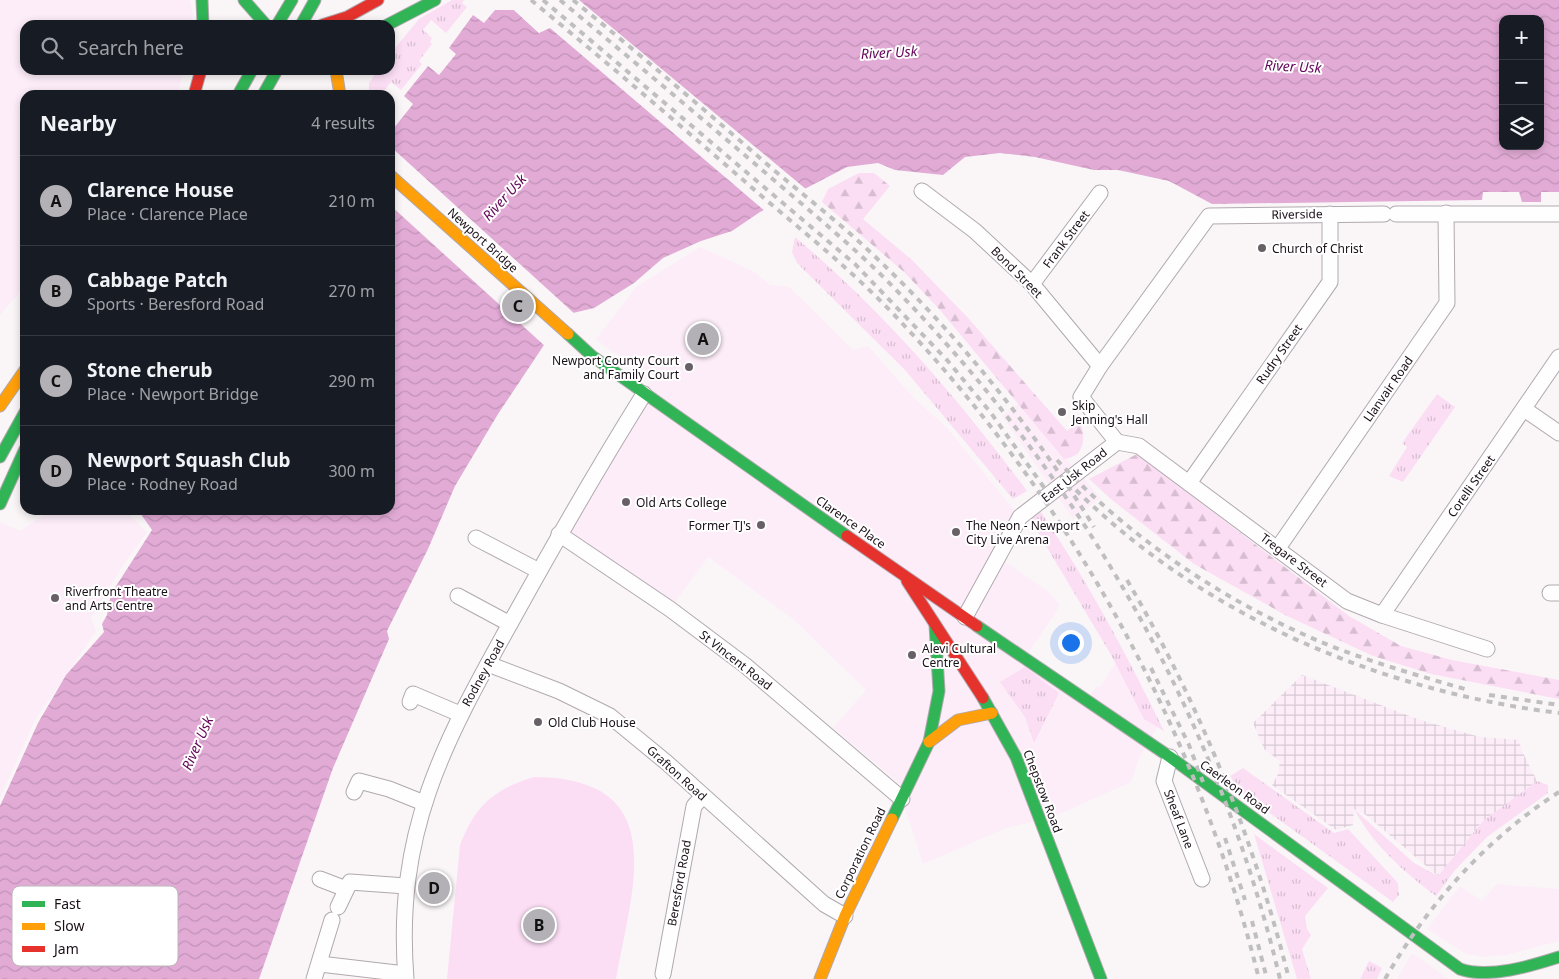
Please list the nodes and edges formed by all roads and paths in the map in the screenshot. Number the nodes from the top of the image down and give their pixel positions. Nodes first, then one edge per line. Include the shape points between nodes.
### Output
1 (202, 0) edge
2 (244, 0) edge
3 (292, 0) edge
4 (315, 0) edge
5 (378, 0) edge
6 (435, 0) edge
7 (203, 20) edge
8 (261, 20) edge
9 (281, 20) edge
10 (304, 20) edge
11 (338, 20) edge
12 (395, 21) edge
13 (198, 75) edge
14 (249, 75) edge
15 (274, 75) edge
16 (337, 75) edge
17 (342, 75) edge
18 (195, 90) edge
19 (241, 90) edge
20 (266, 90) edge
21 (340, 90) edge
22 (340, 90) edge
23 (395, 180) edge
24 (922, 191) dead end
25 (1100, 193) dead end
26 (1446, 213) junction
27 (1330, 214) junction
28 (1559, 214) edge
29 (1209, 216) joint
30 (1032, 284) junction
31 (580, 346) joint
32 (1559, 357) edge
33 (1100, 366) junction
34 (20, 377) edge
35 (644, 394) junction
36 (0, 406) edge
37 (1524, 410) junction
38 (20, 421) edge
39 (1559, 433) edge
40 (1117, 442) junction
41 (0, 457) edge
42 (20, 461) edge
43 (1189, 483) junction
44 (0, 487) edge
45 (19, 488) dead end
46 (0, 493) edge
47 (0, 505) edge
48 (559, 534) junction
49 (476, 538) dead end
50 (1278, 548) junction
51 (539, 571) junction
52 (904, 577) junction
53 (458, 596) dead end
54 (1382, 615) junction
55 (965, 617) junction
56 (510, 624) junction
57 (935, 625) junction
58 (1487, 649) dead end
59 (488, 664) junction
60 (410, 702) dead end
61 (992, 713) junction
62 (460, 714) junction
63 (929, 742) junction
64 (1170, 757) junction
65 (354, 792) dead end
66 (704, 796) junction
67 (902, 799) junction
68 (424, 803) junction
69 (320, 879) dead end
70 (1202, 880) dead end
71 (406, 886) junction
72 (346, 889) junction
73 (845, 916) junction
74 (1559, 957) edge
75 (320, 964) junction
76 (663, 974) dead end
77 (1471, 976) edge
78 (405, 977) edge
79 (314, 979) edge
80 (820, 979) edge
81 (1102, 979) edge

1 - 7 main road
2 - 8 main road
3 - 9 main road
4 - 10 main road
5 - 11 main road
6 - 12 main road
13 - 18 main road
14 - 19 main road
15 - 20 main road
16 - 21 main road
17 - 22 main road
23 - 31 main road, Newport Bridge
24 - 30 street, Bond Street via 975,231
25 - 30 street, Frank Street
26 - 27 street, Riverside
26 - 28 street, Riverside
26 - 50 street, Llanvair Road via 1447,304
27 - 29 street, Riverside
27 - 43 street, Rudry Street via 1330,282
29 - 33 street, East Usk Road
30 - 33 street, Bond Street
31 - 35 main road, Clarence Place
32 - 37 street, Corelli Street
33 - 40 street, East Usk Road via 1081,397
34 - 36 main road
35 - 48 street, Rodney Road
35 - 52 main road, Clarence Place
37 - 39 street
37 - 54 street, Corelli Street
38 - 41 main road
40 - 43 street, Tregare Street via 1139,446
40 - 55 street, East Usk Road via 1020,516
42 - 47 main road
43 - 50 street, Tregare Street
44 - 46 main road
45 - 47 main road
48 - 51 street, Rodney Road
48 - 67 street, St Vincent Road via 670,609 746,666
49 - 51 street
50 - 54 street, Tregare Street via 1347,601
51 - 56 street, Rodney Road
52 - 55 main road, Caerleon Road
52 - 57 main road, Clarence Place
53 - 56 street
54 - 58 street, Tregare Street
55 - 57 main road
55 - 64 main road, Caerleon Road
56 - 59 street, Rodney Road
57 - 61 main road, Chepstow Road
57 - 63 main road, Clarence Place via 939,692
59 - 62 street, Rodney Road
59 - 66 street, Grafton Road via 558,691 610,716
60 - 62 street via 413,694
61 - 63 main road via 962,717
61 - 81 main road, Chepstow Road via 1026,779 1056,865
62 - 68 street, Rodney Road
63 - 67 main road, Corporation Road
64 - 70 street, Sheaf Lane via 1164,781
64 - 77 main road, Caerleon Road
65 - 68 street via 359,780
66 - 73 street, Grafton Road via 824,904
66 - 76 street, Beresford Road via 694,806
67 - 73 main road, Corporation Road
68 - 71 street, Rodney Road via 410,854
69 - 72 street
71 - 72 street via 350,882
71 - 78 street, Rodney Road
72 - 75 street
73 - 80 main road, Corporation Road
74 - 77 main road, Caerleon Road via 1505,973
75 - 78 street
75 - 79 street

